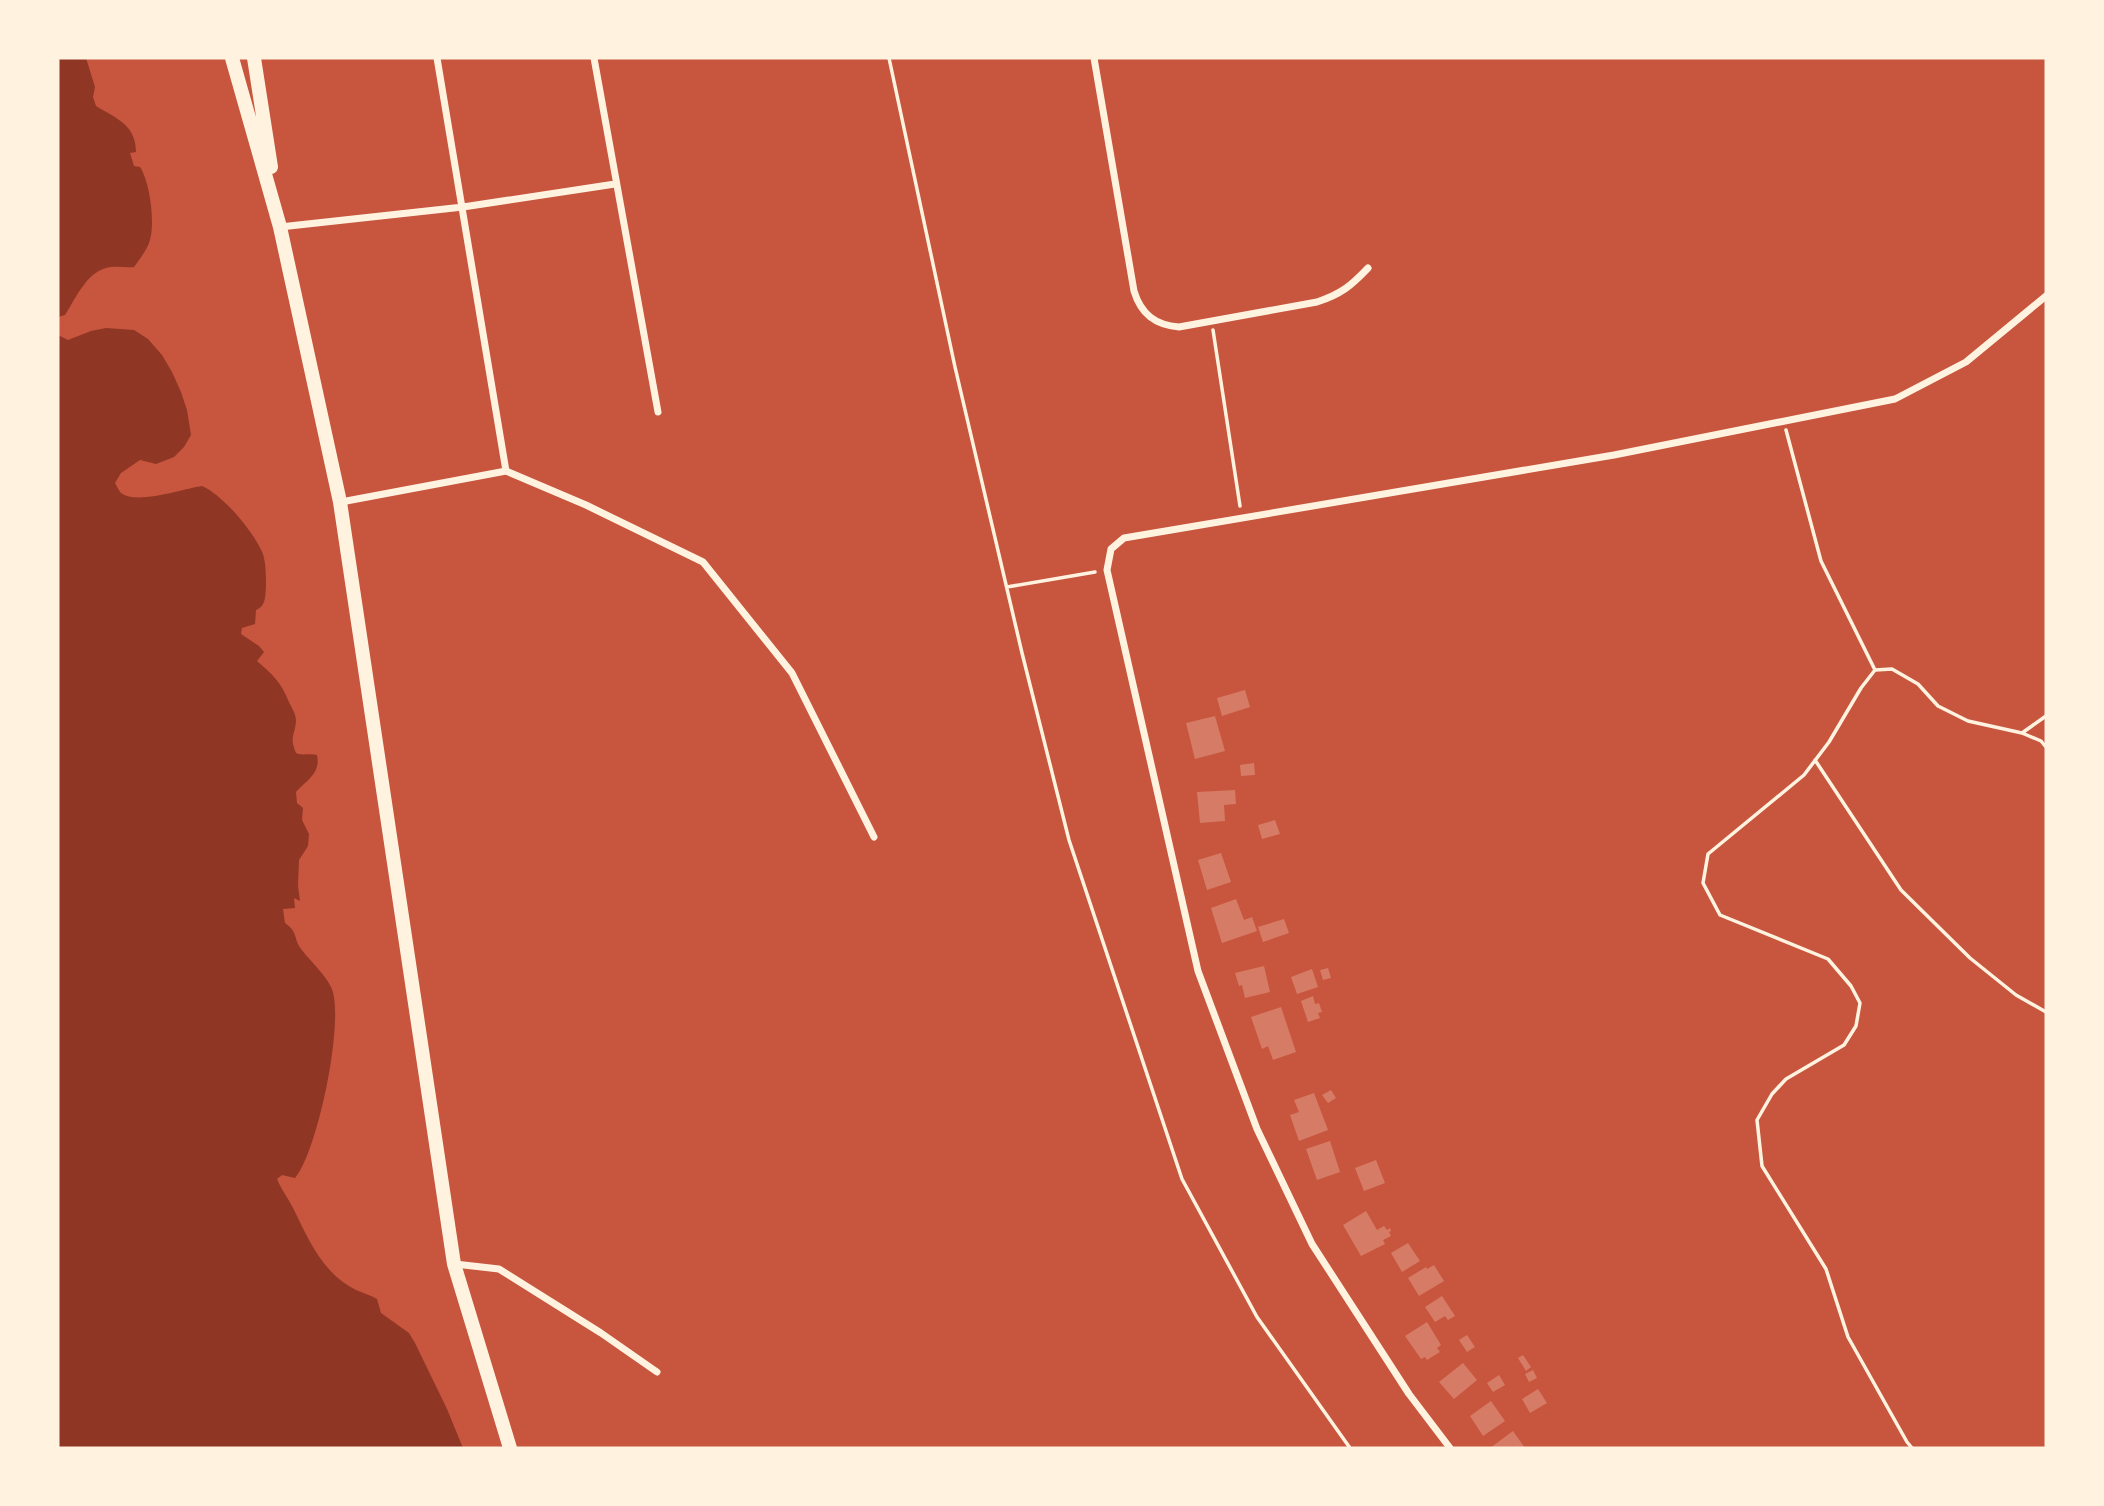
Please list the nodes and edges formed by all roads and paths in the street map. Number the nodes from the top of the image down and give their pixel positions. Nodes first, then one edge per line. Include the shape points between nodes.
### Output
1 (232, 58) edge
2 (254, 58) edge
3 (437, 58) edge
4 (594, 58) edge
5 (889, 58) edge
6 (1094, 58) edge
7 (615, 184) junction
8 (463, 207) junction
9 (280, 227) junction
10 (1367, 268) dead end
11 (2046, 296) edge
12 (1211, 321) junction
13 (659, 412) dead end
14 (1784, 421) junction
15 (506, 471) junction
16 (340, 502) junction
17 (1242, 518) junction
18 (1107, 570) junction
19 (1007, 587) junction
20 (1875, 670) junction
21 (2046, 716) edge
22 (2022, 733) junction
23 (2046, 747) edge
24 (1815, 760) junction
25 (874, 837) dead end
26 (2046, 1013) edge
27 (454, 1264) junction
28 (657, 1372) dead end
29 (510, 1448) edge
30 (1350, 1448) edge
31 (1450, 1448) edge
32 (1912, 1448) edge

1 - 9 main road
2 - 9 main road
3 - 8 street
4 - 7 street
5 - 19 path
6 - 12 street via 1138,303 1155,321 1167,326
7 - 8 street
7 - 13 street
8 - 9 street
8 - 15 street
9 - 16 main road
10 - 12 street via 1336,296
11 - 14 street via 1966,362 1895,399
12 - 17 path
14 - 17 street via 1614,455
14 - 20 path via 1821,561
15 - 16 street
15 - 25 street via 702,562 792,673
16 - 27 main road
17 - 18 street via 1124,538 1111,549
18 - 19 path
18 - 31 street via 1198,971 1257,1129 1312,1244 1409,1394
19 - 30 path via 1069,840 1182,1179 1257,1317
20 - 22 path via 1892,669 1918,684 1938,706 1968,721
20 - 24 path
21 - 22 path
22 - 23 path
24 - 26 path via 1901,890 1970,958
24 - 32 path via 1804,775 1708,854 1703,883 1720,915 1828,959 1852,986 1860,1003 1856,1026 1844,1045 1786,1079 1772,1094 1757,1120 1762,1166 1826,1269 1848,1337
27 - 28 street via 499,1269
27 - 29 main road

